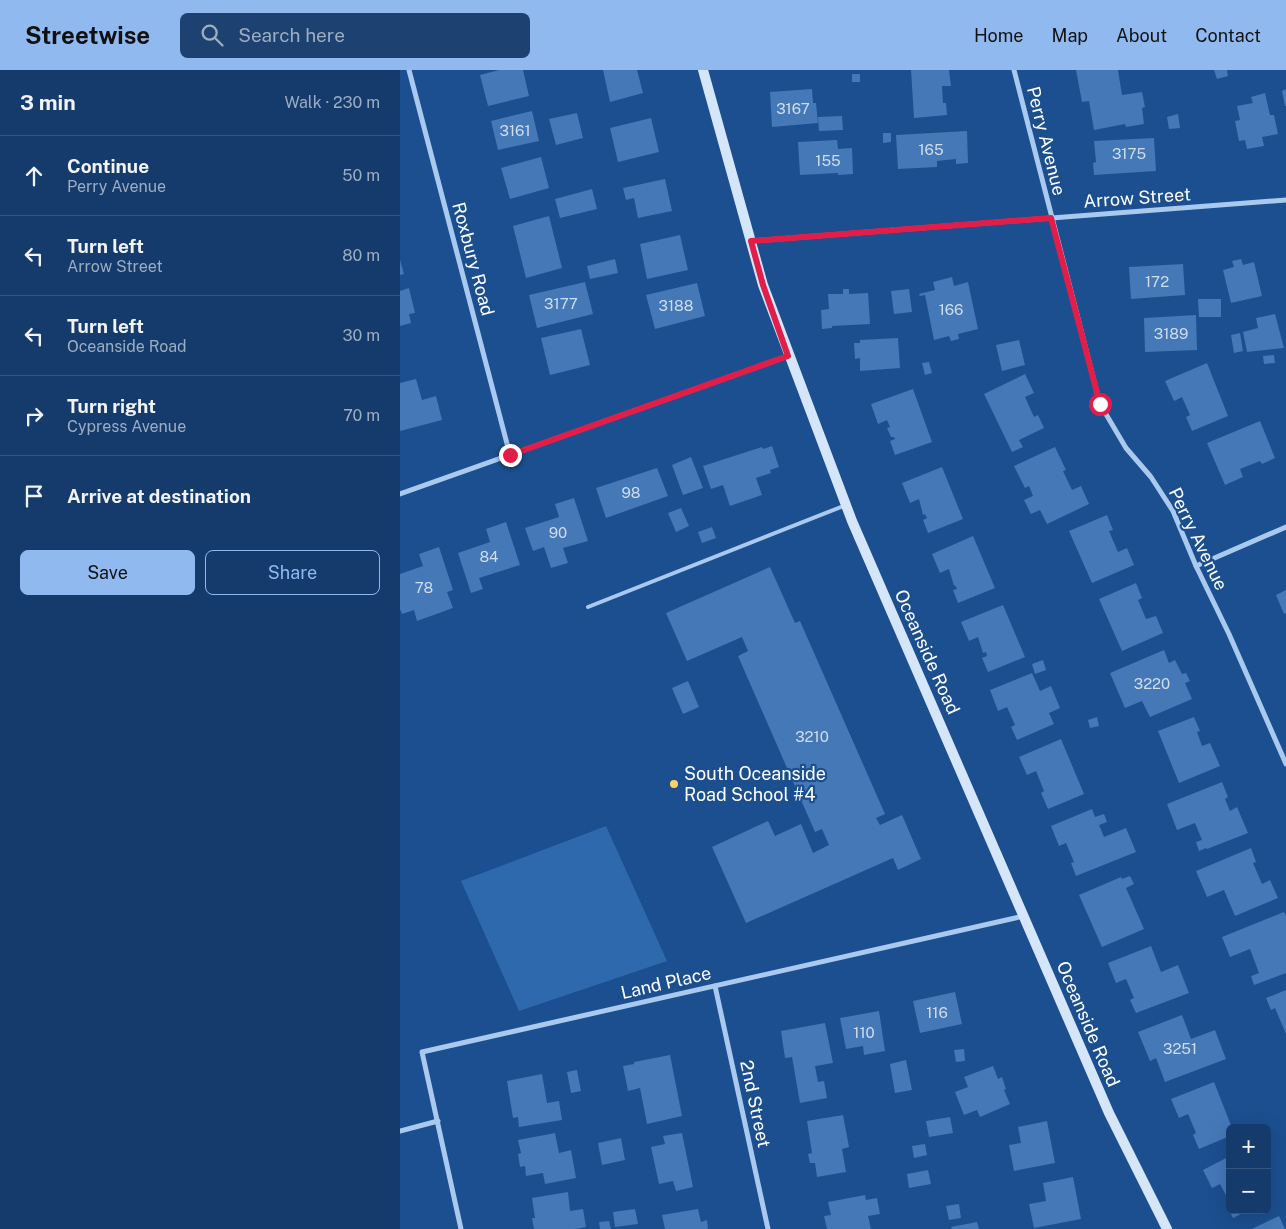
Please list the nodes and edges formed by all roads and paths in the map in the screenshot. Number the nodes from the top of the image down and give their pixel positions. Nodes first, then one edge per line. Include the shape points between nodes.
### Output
1 (409, 70) edge
2 (703, 70) edge
3 (1014, 70) edge
4 (1286, 200) edge
5 (1051, 218) junction
6 (751, 241) junction
7 (788, 356) junction
8 (510, 455) junction
9 (400, 494) edge
10 (846, 505) junction
11 (1286, 527) edge
12 (1196, 566) junction
13 (588, 607) dead end
14 (1286, 764) edge
15 (1024, 916) junction
16 (715, 986) junction
17 (438, 1121) junction
18 (400, 1131) edge
19 (461, 1229) edge
20 (768, 1229) edge
21 (1167, 1229) edge

1 - 8 street, Roxbury Road
2 - 6 main road, Oceanside Road
3 - 5 street, Perry Avenue
4 - 5 street, Arrow Street
5 - 6 street, Arrow Street
5 - 12 street, Perry Avenue via 1100,404 1126,448 1174,511
6 - 7 main road, Oceanside Road
7 - 8 street
7 - 10 main road, Oceanside Road
8 - 9 street
10 - 13 lane
10 - 15 main road, Oceanside Road
11 - 12 street
12 - 14 street, Perry Avenue
15 - 16 street, Land Place
15 - 21 main road, Oceanside Road via 1109,1113
16 - 17 street, Land Place via 422,1052
16 - 20 street, 2nd Street
17 - 18 street
17 - 19 street

